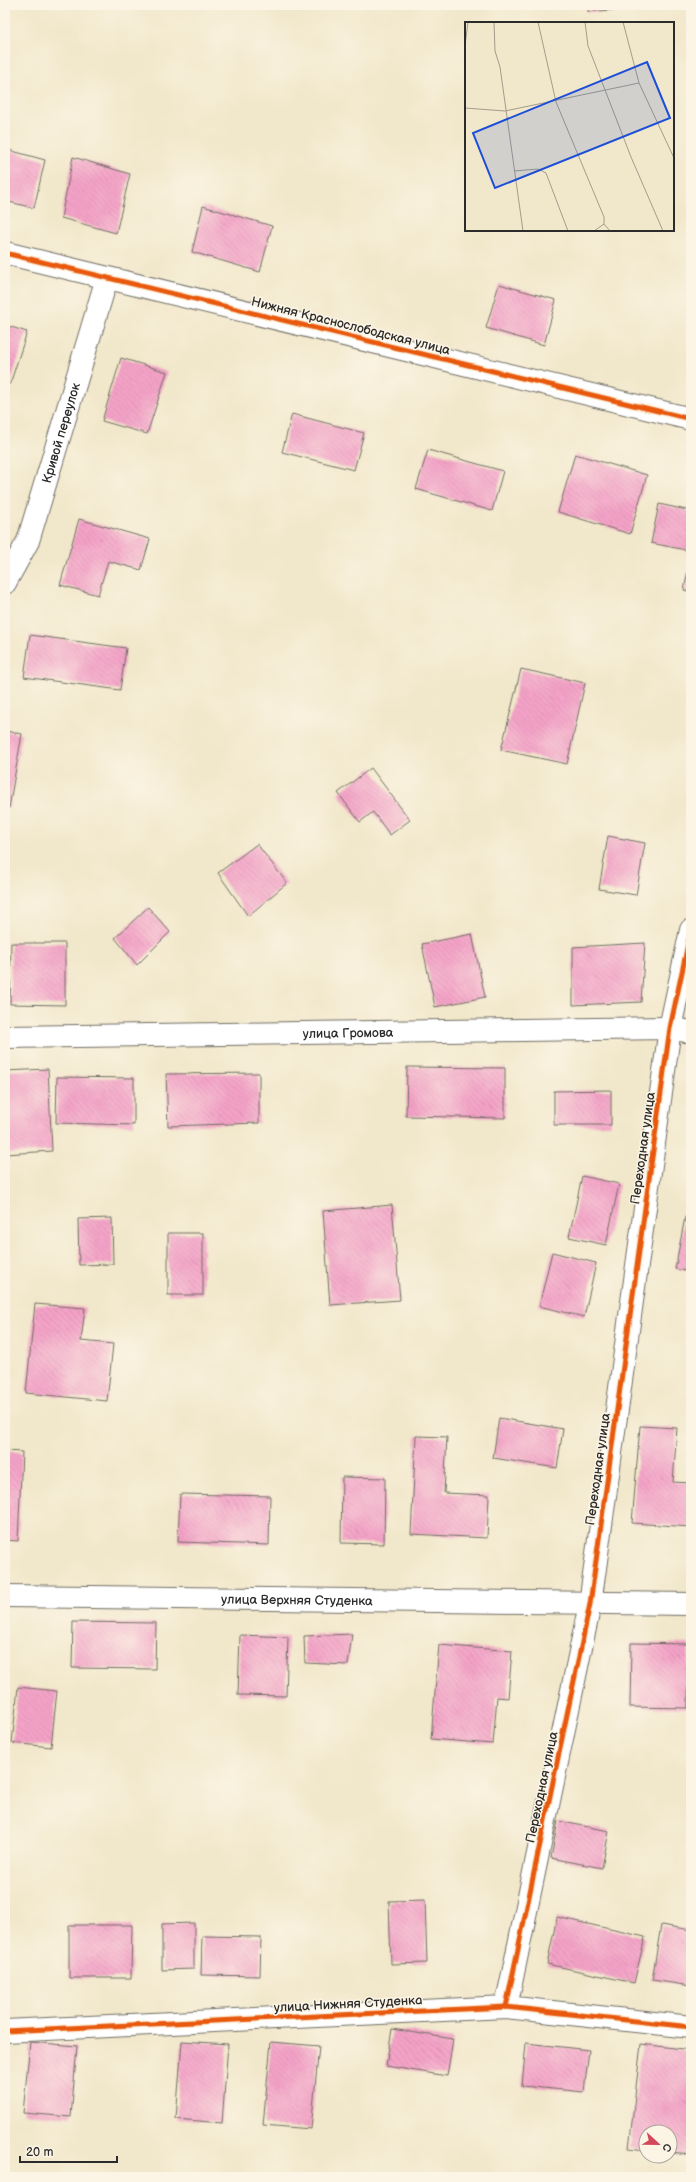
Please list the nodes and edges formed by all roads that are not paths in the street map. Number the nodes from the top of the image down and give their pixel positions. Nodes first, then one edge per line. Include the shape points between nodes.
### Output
1 (5, 253) edge
2 (108, 278) junction
3 (691, 419) edge
4 (5, 583) edge
5 (691, 930) edge
6 (681, 1030) edge
7 (5, 1037) edge
8 (5, 1596) edge
9 (590, 1604) junction
10 (691, 1604) edge
11 (506, 2007) junction
12 (691, 2027) edge
13 (5, 2031) edge

1 - 2 street, Нижняя Краснослободская улица
2 - 3 street, Нижняя Краснослободская улица
2 - 4 street, Кривой переулок via 28,541
5 - 6 street, Переходная улица
6 - 7 street, улица Громова
6 - 9 street, Переходная улица
8 - 9 street, улица Верхняя Cтуденка
9 - 10 street, улица Верхняя Cтуденка
9 - 11 street, Переходная улица
11 - 12 street, улица Нижняя Cтуденкa
11 - 13 street, улица Нижняя Cтуденкa

